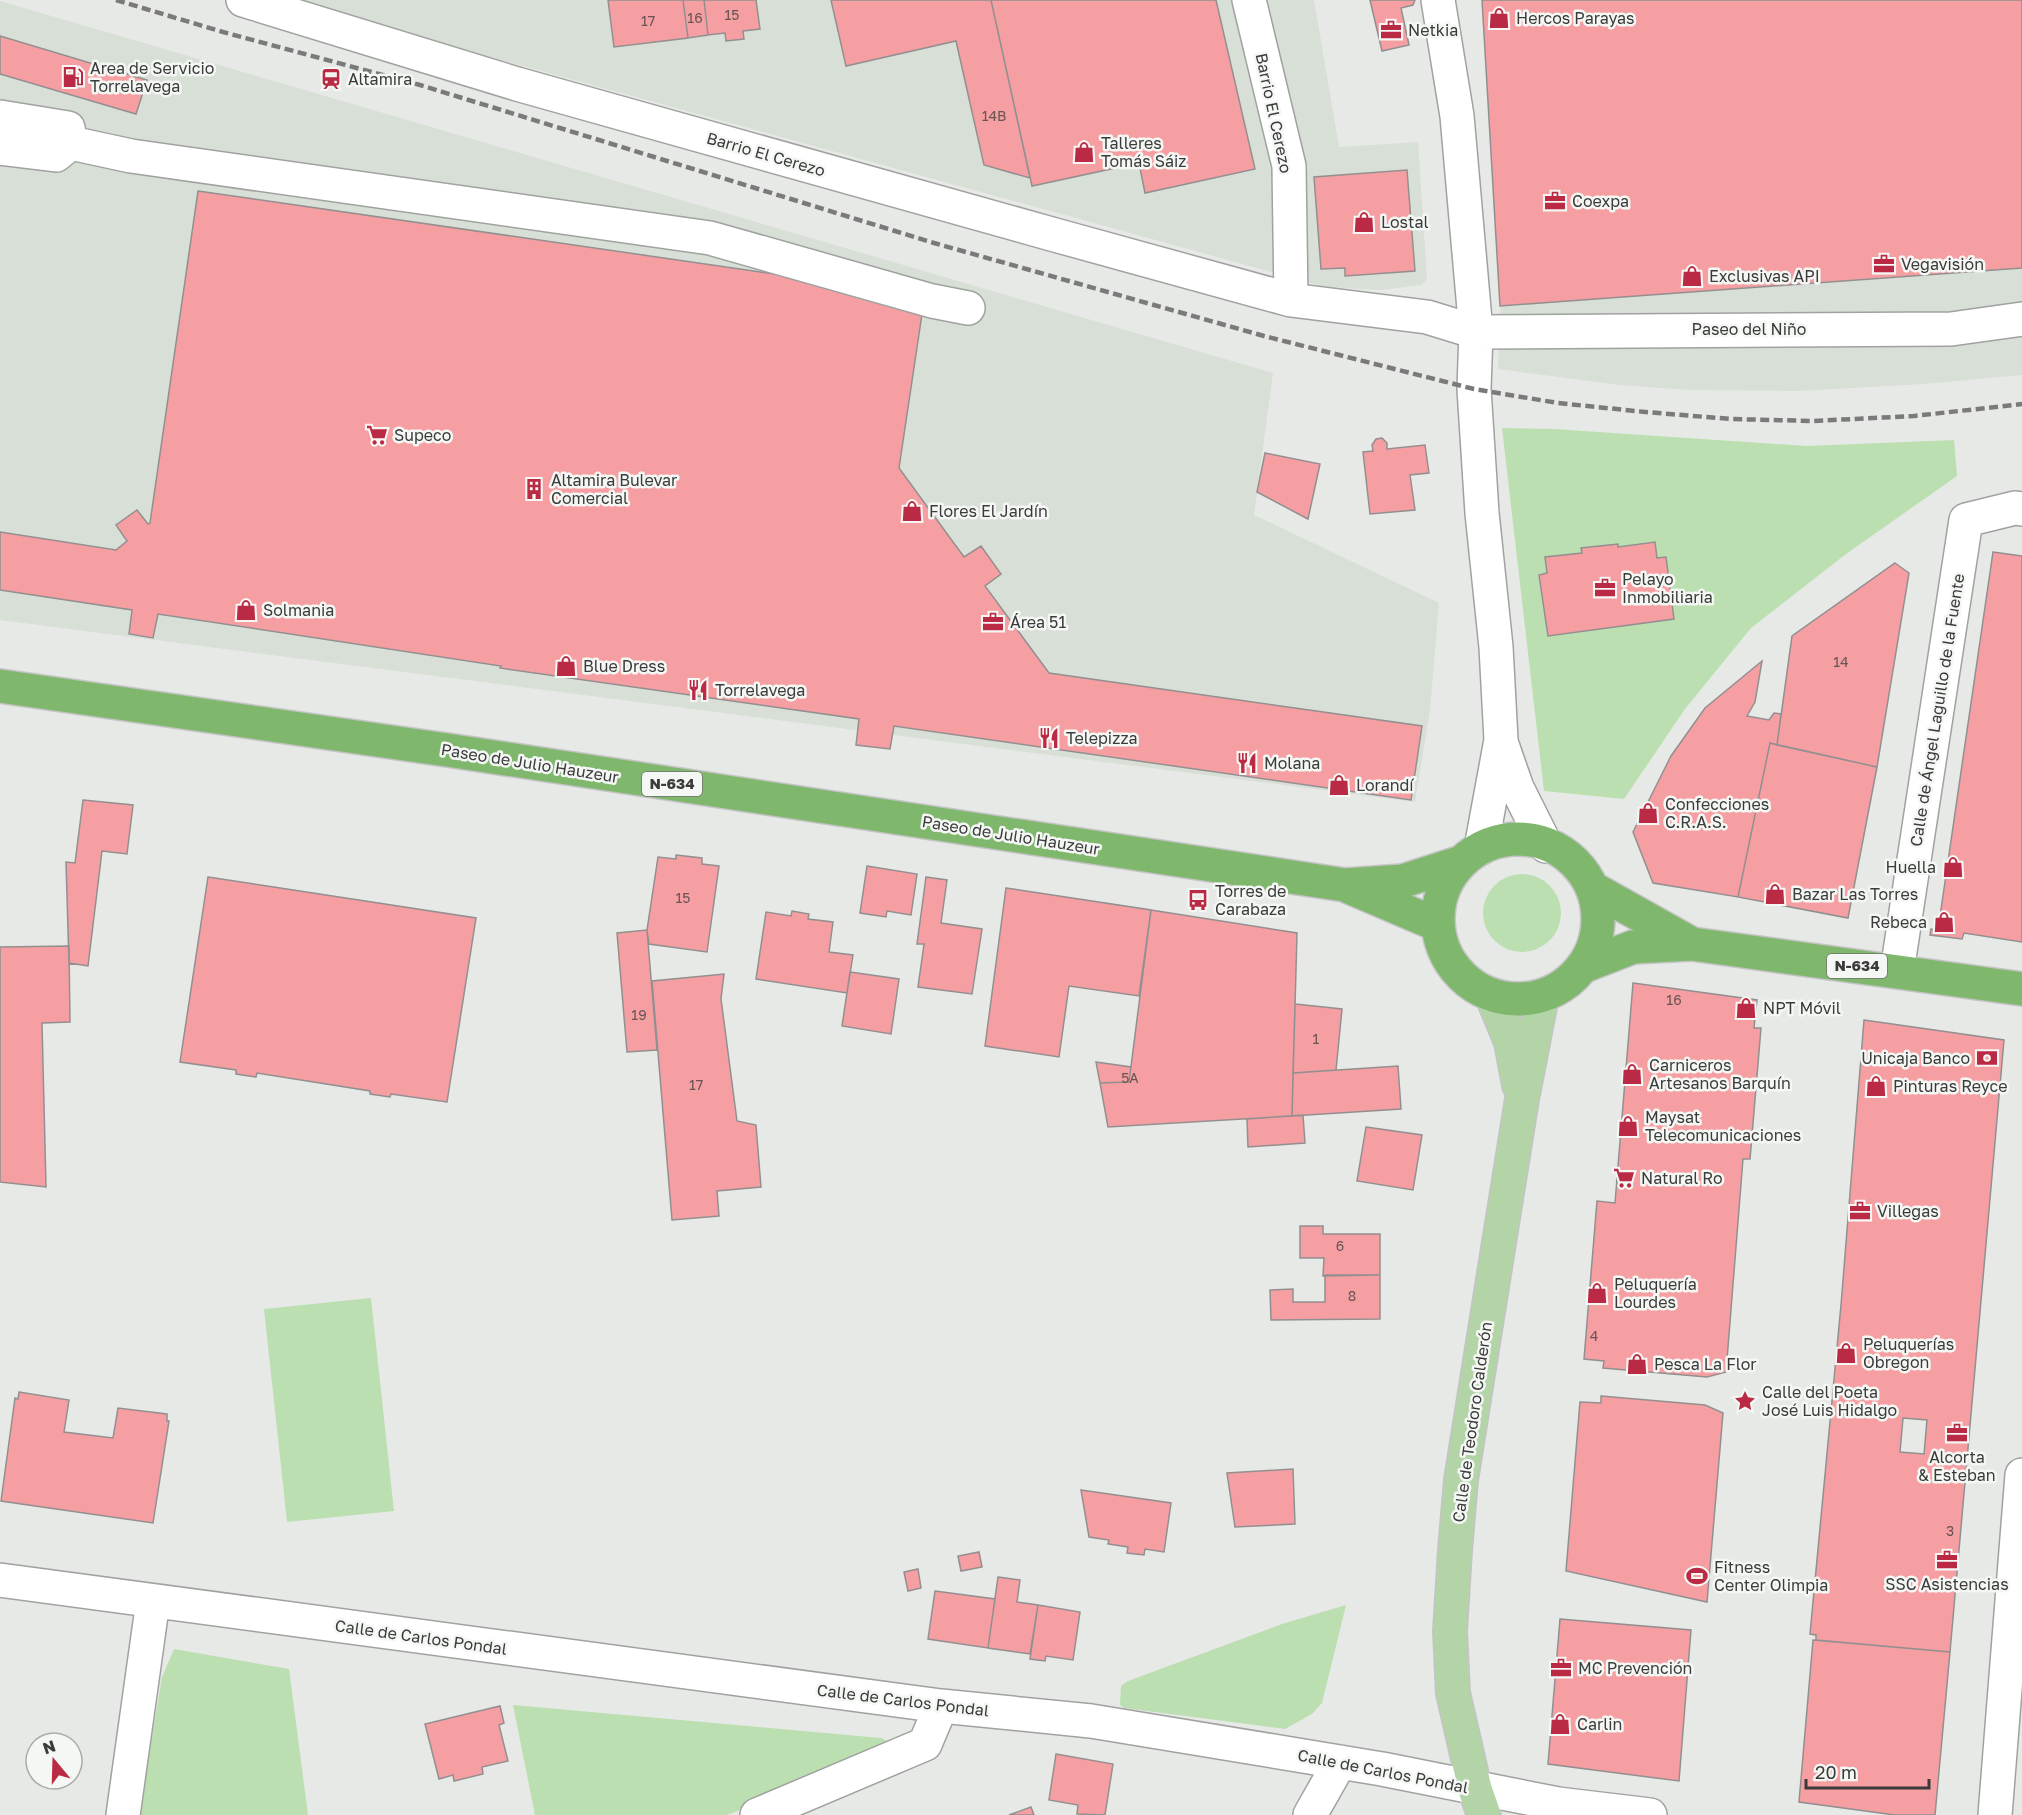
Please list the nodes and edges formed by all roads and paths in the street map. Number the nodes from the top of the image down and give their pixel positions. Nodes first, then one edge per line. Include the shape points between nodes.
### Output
1 (243, 0) edge
2 (1249, 0) edge
3 (1438, 0) edge
4 (0, 117) edge
5 (71, 143) junction
6 (0, 148) edge
7 (1291, 300) junction
8 (968, 308) dead end
9 (2022, 319) edge
10 (1476, 332) junction
11 (2022, 509) edge
12 (0, 686) edge
13 (1501, 740) junction
14 (1546, 846) junction
15 (1471, 855) junction
16 (1345, 885) junction
17 (1592, 888) junction
18 (1437, 925) junction
19 (1692, 944) junction
20 (1584, 966) junction
21 (1897, 971) junction
22 (2022, 989) edge
23 (1492, 996) junction
24 (1542, 996) junction
25 (1522, 1099) junction
26 (2022, 1475) edge
27 (0, 1580) edge
28 (153, 1601) junction
29 (941, 1706) junction
30 (1340, 1762) junction
31 (1479, 1802) edge
32 (123, 1815) edge
33 (757, 1815) edge
34 (1310, 1815) edge
35 (1650, 1815) edge
36 (1995, 1815) edge

1 - 7 street, Barrio El Cerezo via 528,87
2 - 7 street, Barrio El Cerezo via 1289,166
3 - 10 street via 1457,116
4 - 5 street via 68,128
5 - 6 street via 56,155
5 - 8 street via 131,156 711,238
7 - 10 street, Barrio El Cerezo via 1427,317
9 - 10 street, Paseo del Niño via 1951,328
10 - 13 street via 1474,389
11 - 21 street, Calle de Ángel Laguillo de la Fuente via 1966,520
12 - 16 highway, Paseo de Julio Hauzeur / N-634
13 - 14 street via 1517,788
13 - 15 street
14 - 15 highway, N-634 via 1530,840 1502,840
14 - 17 highway, N-634 via 1556,848 1578,865
15 - 16 highway, Paseo de Julio Hauzeur / N-634 via 1403,881
15 - 18 highway, N-634 via 1448,880
16 - 18 highway, Paseo de Julio Hauzeur / N-634
17 - 19 highway, N-634
17 - 20 highway, N-634 via 1599,914 1595,942
18 - 23 highway, N-634 via 1454,969 1471,985
19 - 20 highway, N-634 via 1633,947
19 - 21 highway, N-634
20 - 24 highway, N-634 via 1566,984
21 - 22 highway, N-634
23 - 24 highway, N-634 via 1516,1000
23 - 25 main road, Calle de Teodoro Calderón via 1511,1042
24 - 25 main road, Calle de Teodoro Calderón
25 - 31 main road, Calle de Teodoro Calderón via 1461,1480 1450,1631 1453,1693
26 - 36 street
27 - 28 street, Calle de Carlos Pondal
28 - 29 street, Calle de Carlos Pondal
28 - 32 street
29 - 30 street, Calle de Carlos Pondal via 1091,1720
29 - 33 street via 925,1744
30 - 31 street, Calle de Carlos Pondal
30 - 34 street
31 - 35 street, Calle de Carlos Pondal via 1558,1804

